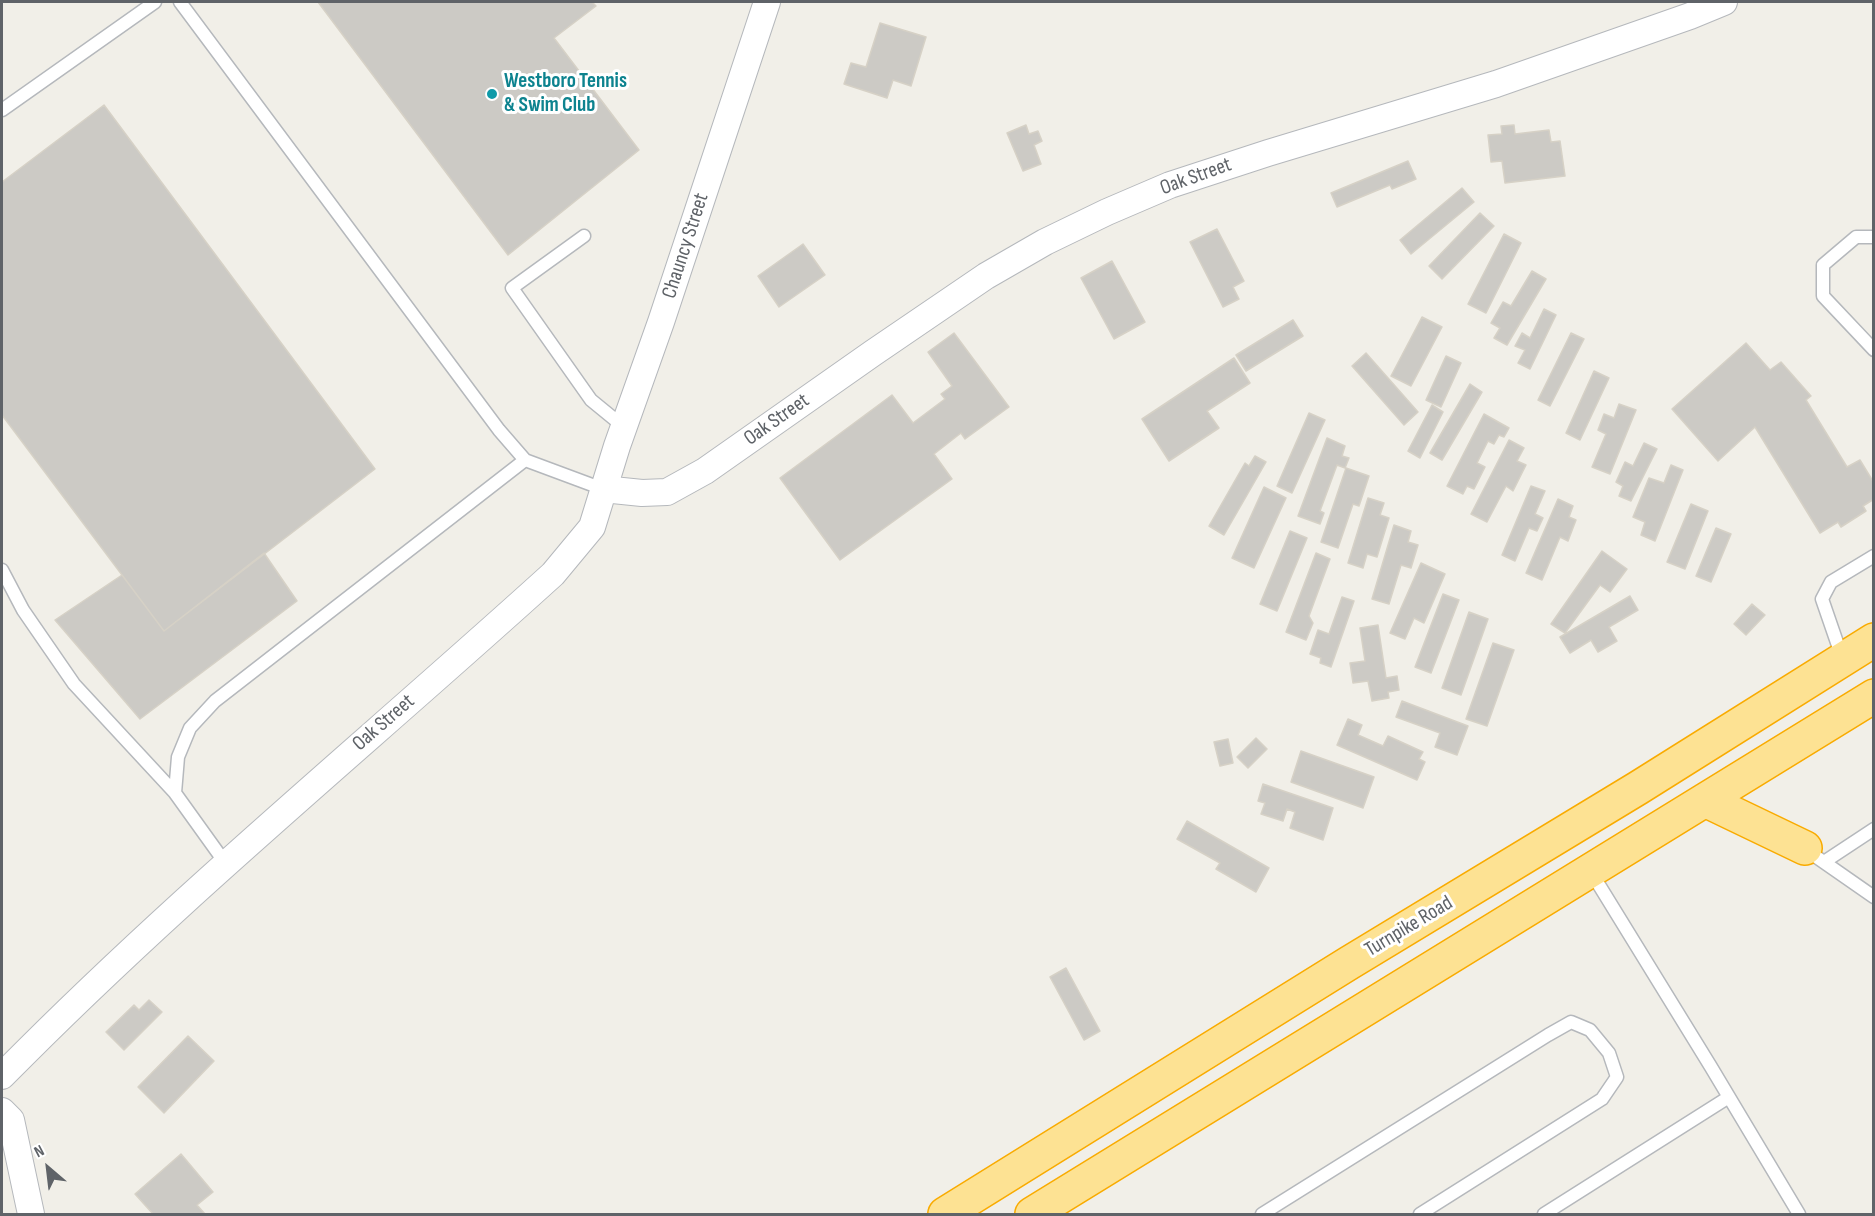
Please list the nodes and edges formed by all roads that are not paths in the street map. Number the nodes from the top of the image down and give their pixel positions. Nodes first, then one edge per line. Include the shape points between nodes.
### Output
1 (155, 2) edge
2 (180, 2) edge
3 (767, 2) edge
4 (1724, 2) edge
5 (2, 110) edge
6 (584, 236) dead end
7 (1874, 237) edge
8 (1874, 350) edge
9 (624, 427) junction
10 (525, 460) junction
11 (603, 489) junction
12 (1874, 556) edge
13 (2, 570) edge
14 (1874, 640) edge
15 (1843, 659) junction
16 (1874, 696) edge
17 (175, 793) junction
18 (1705, 800) junction
19 (1874, 829) edge
20 (1814, 855) junction
21 (226, 864) junction
22 (1590, 871) junction
23 (1874, 897) edge
24 (2, 1076) edge
25 (1729, 1097) junction
26 (2, 1111) edge
27 (31, 1215) edge
28 (945, 1215) edge
29 (1032, 1215) edge
30 (1262, 1215) edge
31 (1420, 1215) edge
32 (1544, 1215) edge
33 (1799, 1215) edge

1 - 5 lane
2 - 10 lane
3 - 9 street, Chauncy Street
4 - 11 street, Oak Street via 1496,84 1170,185 1045,242 986,276 705,471 667,492
6 - 9 lane via 512,288 591,400
7 - 8 lane via 1856,237 1823,265 1823,296
9 - 11 street, Chauncy Street
10 - 11 lane
10 - 17 lane via 215,701 190,728 178,757
11 - 21 street, Oak Street via 592,527 553,574
12 - 15 lane via 1831,582 1822,599
13 - 17 lane via 23,610 74,684
14 - 15 highway, Turnpike Road
15 - 28 highway, Turnpike Road
16 - 18 highway
17 - 21 lane
18 - 20 highway
18 - 22 highway
19 - 20 lane
20 - 23 lane
21 - 24 street, Oak Street
22 - 25 lane
22 - 29 highway
25 - 32 lane
25 - 33 lane
26 - 27 street via 11,1120
30 - 31 lane via 1571,1022 1590,1030 1609,1053 1617,1077 1602,1099

